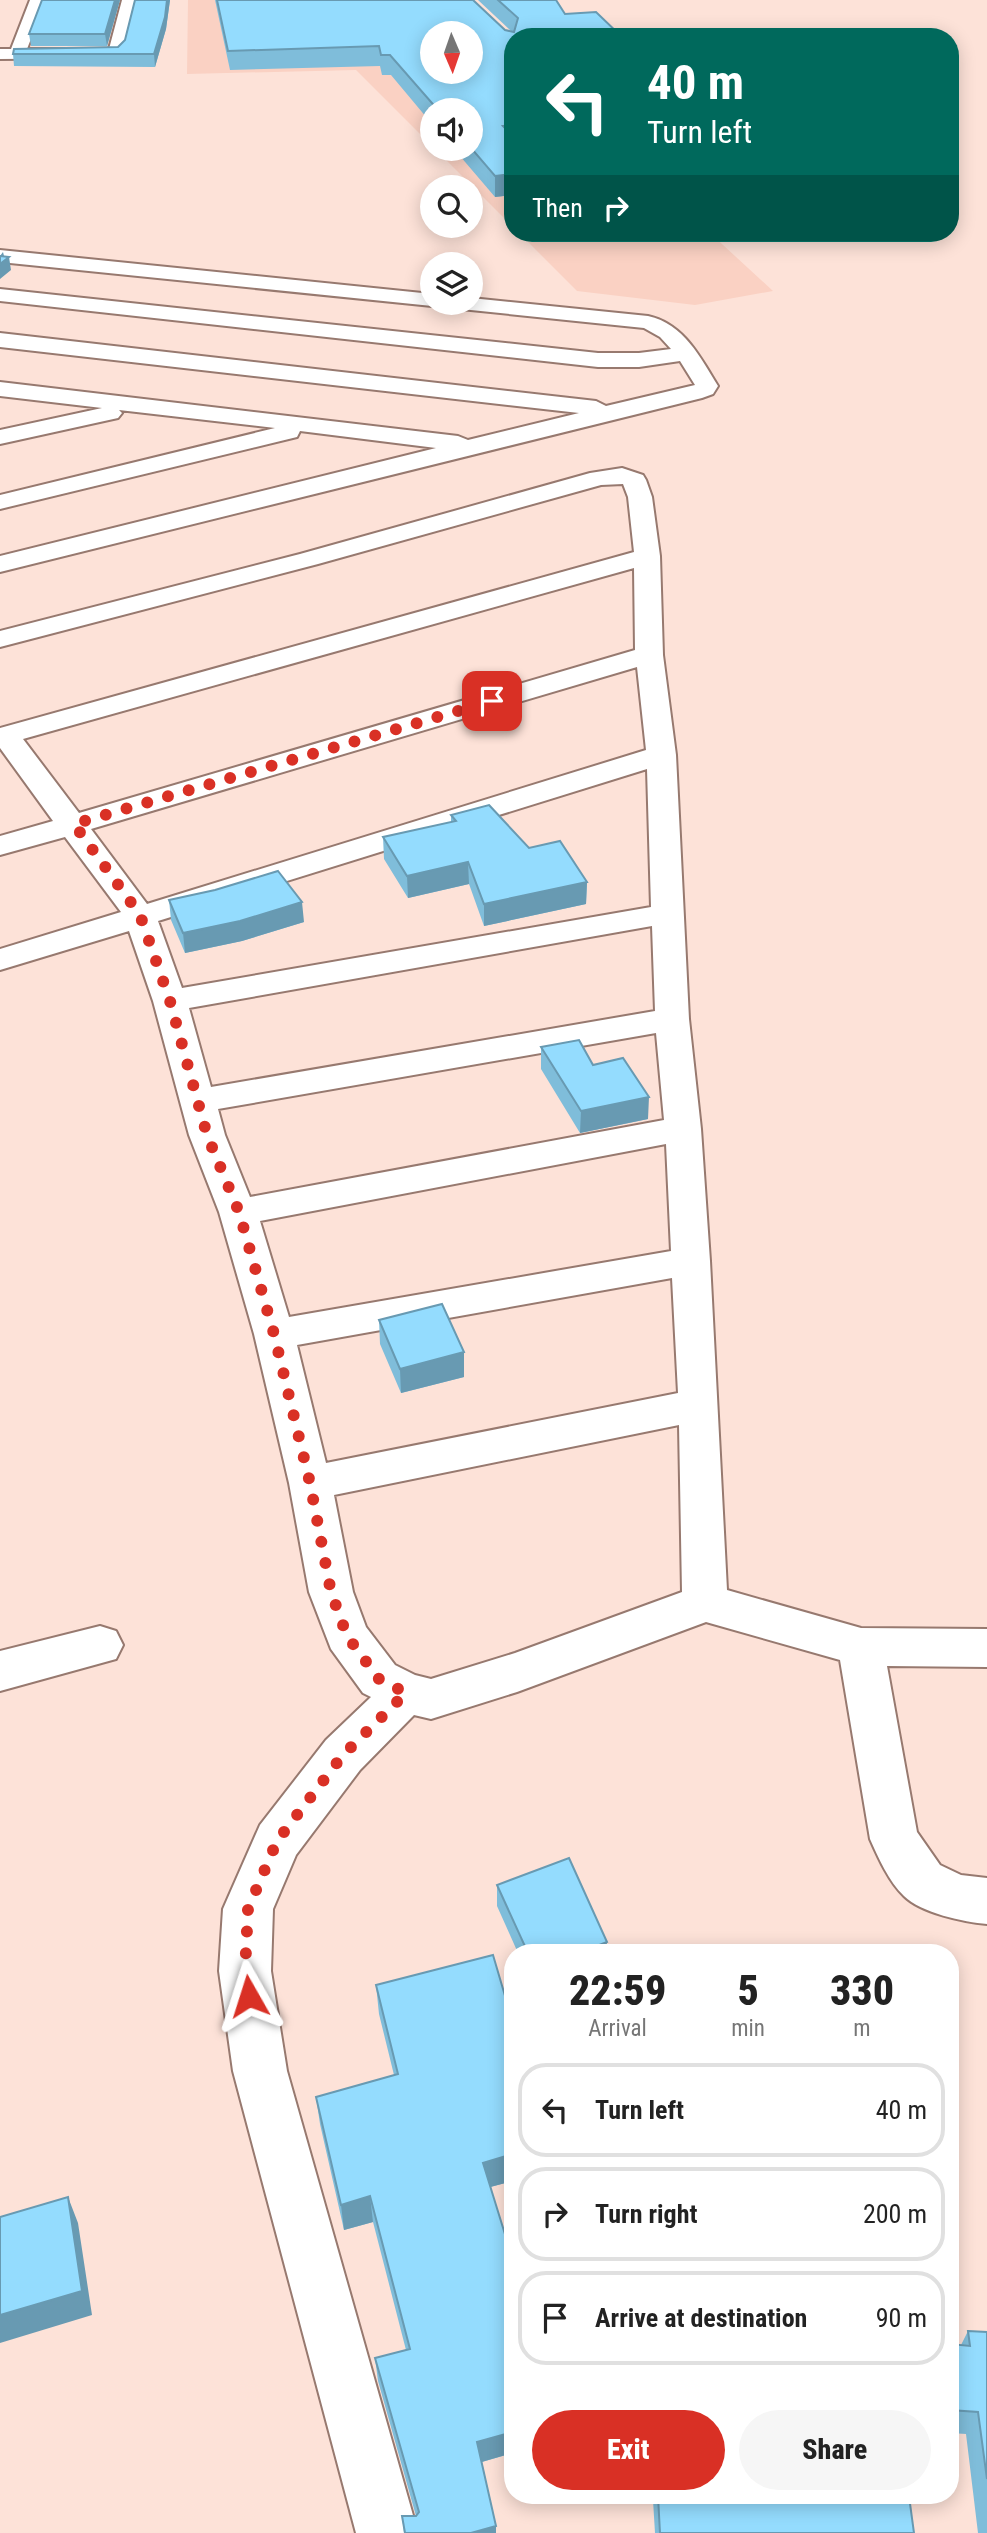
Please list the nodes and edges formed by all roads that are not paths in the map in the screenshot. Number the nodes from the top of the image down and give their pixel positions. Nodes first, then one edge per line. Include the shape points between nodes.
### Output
1 (38, 0) edge
2 (130, 0) edge
3 (9, 54) edge
4 (0, 257) edge
5 (0, 295) edge
6 (420, 299) edge
7 (483, 305) edge
8 (0, 340) edge
9 (686, 354) junction
10 (0, 389) edge
11 (139, 406) junction
12 (616, 410) junction
13 (315, 426) junction
14 (0, 438) edge
15 (481, 446) junction
16 (0, 502) edge
17 (647, 556) junction
18 (0, 564) edge
19 (0, 639) edge
20 (649, 655) junction
21 (3, 736) edge
22 (661, 755) junction
23 (74, 824) junction
24 (0, 846) edge
25 (667, 914) junction
26 (140, 915) junction
27 (0, 960) edge
28 (170, 1001) junction
29 (672, 1019) junction
30 (198, 1101) junction
31 (683, 1129) junction
32 (239, 1212) junction
33 (691, 1261) junction
34 (274, 1334) junction
35 (699, 1405) junction
36 (310, 1483) junction
37 (705, 1603) junction
38 (100, 1645) dead end
39 (861, 1647) junction
40 (987, 1648) edge
41 (0, 1671) edge
42 (406, 1693) junction
43 (987, 1901) edge
44 (387, 2533) edge

1 - 3 street
2 - 3 street via 112,54
4 - 6 street
5 - 9 street via 598,360
7 - 9 street via 648,322 670,332
8 - 12 street
9 - 12 street via 708,386 705,389
10 - 11 street
11 - 13 street
11 - 14 street
12 - 15 street
13 - 15 street
13 - 16 street
15 - 18 street
17 - 19 street via 640,496 634,480 622,475
17 - 20 street
17 - 21 street
20 - 22 street
20 - 23 street
21 - 23 street
22 - 25 street
22 - 26 street
23 - 24 street
23 - 26 street
25 - 28 street
25 - 29 street
26 - 27 street
26 - 28 street
28 - 30 street
29 - 30 street
29 - 31 street
30 - 32 street
31 - 32 street
31 - 33 street
32 - 34 street
33 - 34 street
33 - 35 street
34 - 36 street
35 - 36 street
35 - 37 street
36 - 42 street via 331,1592 347,1636 379,1679
37 - 39 street
37 - 42 street via 431,1699
38 - 41 street
39 - 40 street
39 - 43 street via 894,1839 922,1881 957,1898
42 - 44 street via 343,1755 277,1841 248,1909 245,1971 260,2071

